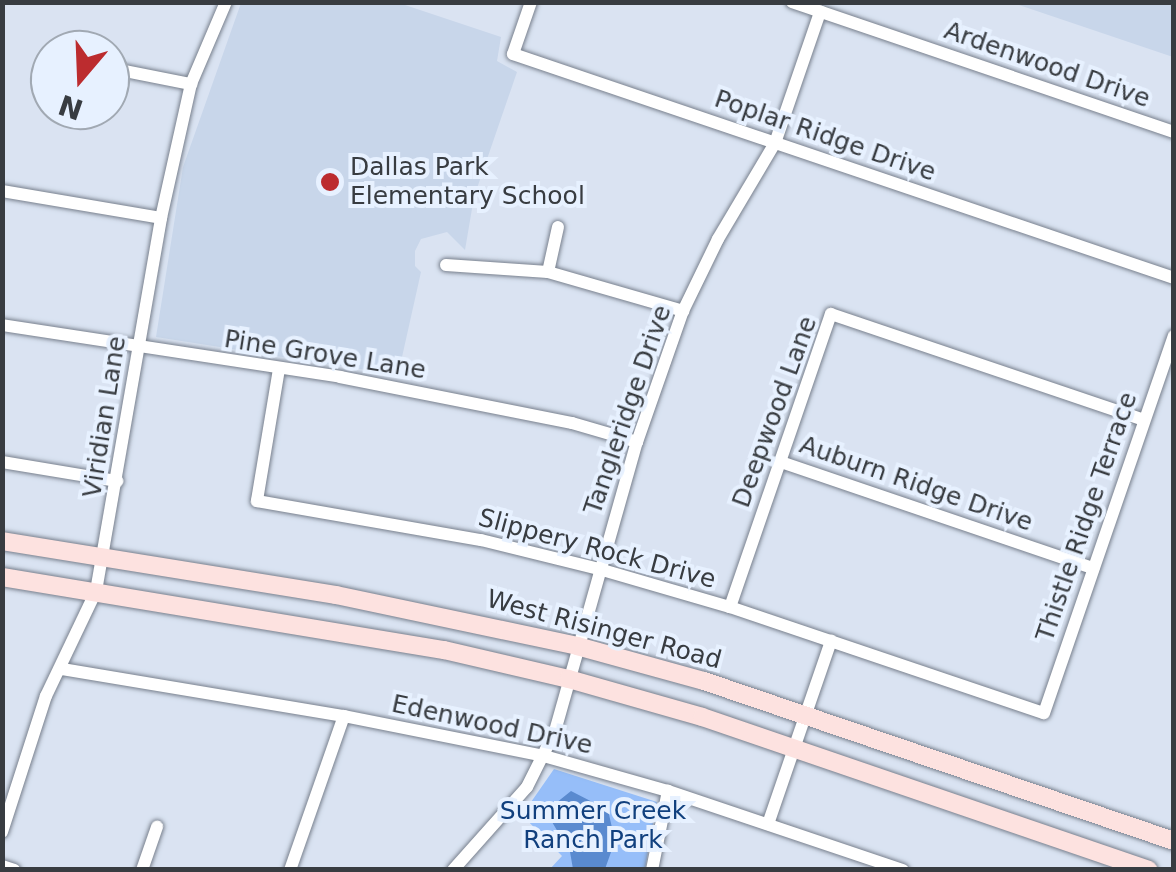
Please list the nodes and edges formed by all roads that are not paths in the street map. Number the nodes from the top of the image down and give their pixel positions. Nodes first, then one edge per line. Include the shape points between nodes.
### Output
1 (226, 2) edge
2 (531, 2) edge
3 (792, 2) edge
4 (820, 12) junction
5 (130, 72) edge
6 (191, 84) junction
7 (1174, 132) edge
8 (775, 143) junction
9 (2, 190) edge
10 (161, 218) junction
11 (558, 227) dead end
12 (446, 265) dead end
13 (548, 272) junction
14 (1174, 278) edge
15 (683, 310) junction
16 (2, 325) edge
17 (1174, 336) edge
18 (138, 350) junction
19 (279, 369) junction
20 (1144, 420) junction
21 (637, 442) junction
22 (2, 462) edge
23 (781, 462) junction
24 (118, 481) junction
25 (2, 541) edge
26 (104, 557) junction
27 (1093, 568) junction
28 (599, 569) junction
29 (2, 577) edge
30 (96, 591) junction
31 (730, 607) junction
32 (831, 641) junction
33 (577, 646) junction
34 (62, 669) junction
35 (569, 679) junction
36 (1044, 713) joint
37 (806, 715) junction
38 (344, 716) junction
39 (794, 749) junction
40 (544, 756) junction
41 (668, 791) junction
42 (1046, 796) junction
43 (768, 824) junction
44 (158, 827) dead end
45 (1034, 829) junction
46 (2, 832) edge
47 (1174, 841) edge
48 (2, 866) edge
49 (14, 870) edge
50 (142, 870) edge
51 (290, 870) edge
52 (453, 870) edge
53 (652, 870) edge
54 (902, 870) edge
55 (1148, 870) edge

1 - 6 street, Viridian Lane
2 - 8 street, Poplar Ridge Drive via 514,54
3 - 4 street, Ardenwood Drive
4 - 7 street, Ardenwood Drive
4 - 8 street, Tangleridge Drive
5 - 6 street
6 - 10 street, Viridian Lane
8 - 14 street, Poplar Ridge Drive
8 - 15 street, Tangleridge Drive
9 - 10 street
10 - 18 street, Viridian Lane
11 - 13 street
12 - 13 street
13 - 15 street
15 - 21 street, Tangleridge Drive
16 - 18 street, Pine Grove Lane
17 - 20 street, Thistle Ridge Terrace
18 - 19 street, Pine Grove Lane
18 - 24 street, Viridian Lane
19 - 21 street, Pine Grove Lane via 572,423
19 - 28 street, Slippery Rock Drive via 257,502 482,540
20 - 23 street, Deepwood Lane via 831,314
20 - 27 street, Thistle Ridge Terrace
21 - 28 street, Tangleridge Drive
22 - 24 street
23 - 27 street, Auburn Ridge Drive
23 - 31 street, Deepwood Lane
24 - 26 street, Viridian Lane
25 - 26 main road, West Risinger Road
26 - 30 street, Viridian Lane
26 - 33 main road, West Risinger Road via 464,618
27 - 36 street, Thistle Ridge Terrace
28 - 31 street, Slippery Rock Drive
28 - 33 street, Tangleridge Drive
29 - 30 main road
30 - 34 street, Viridian Lane
30 - 35 main road via 444,650
31 - 32 street, Slippery Rock Drive
32 - 36 street, Slippery Rock Drive
32 - 37 street
33 - 35 street, Tangleridge Drive
33 - 37 main road, West Risinger Road
34 - 38 street, Edenwood Drive
34 - 46 street, Viridian Lane via 46,696
35 - 39 main road
35 - 40 street, Tangleridge Drive
37 - 39 street
37 - 42 main road, West Risinger Road
38 - 40 street, Edenwood Drive
38 - 51 street
39 - 43 street
39 - 45 main road
40 - 41 street, Edenwood Drive
40 - 52 street, Tangleridge Drive via 516,801
41 - 43 street, Edenwood Drive
41 - 53 street
42 - 45 main road
42 - 47 main road, West Risinger Road
43 - 54 street, Edenwood Drive
44 - 50 street
45 - 55 main road
48 - 49 street

